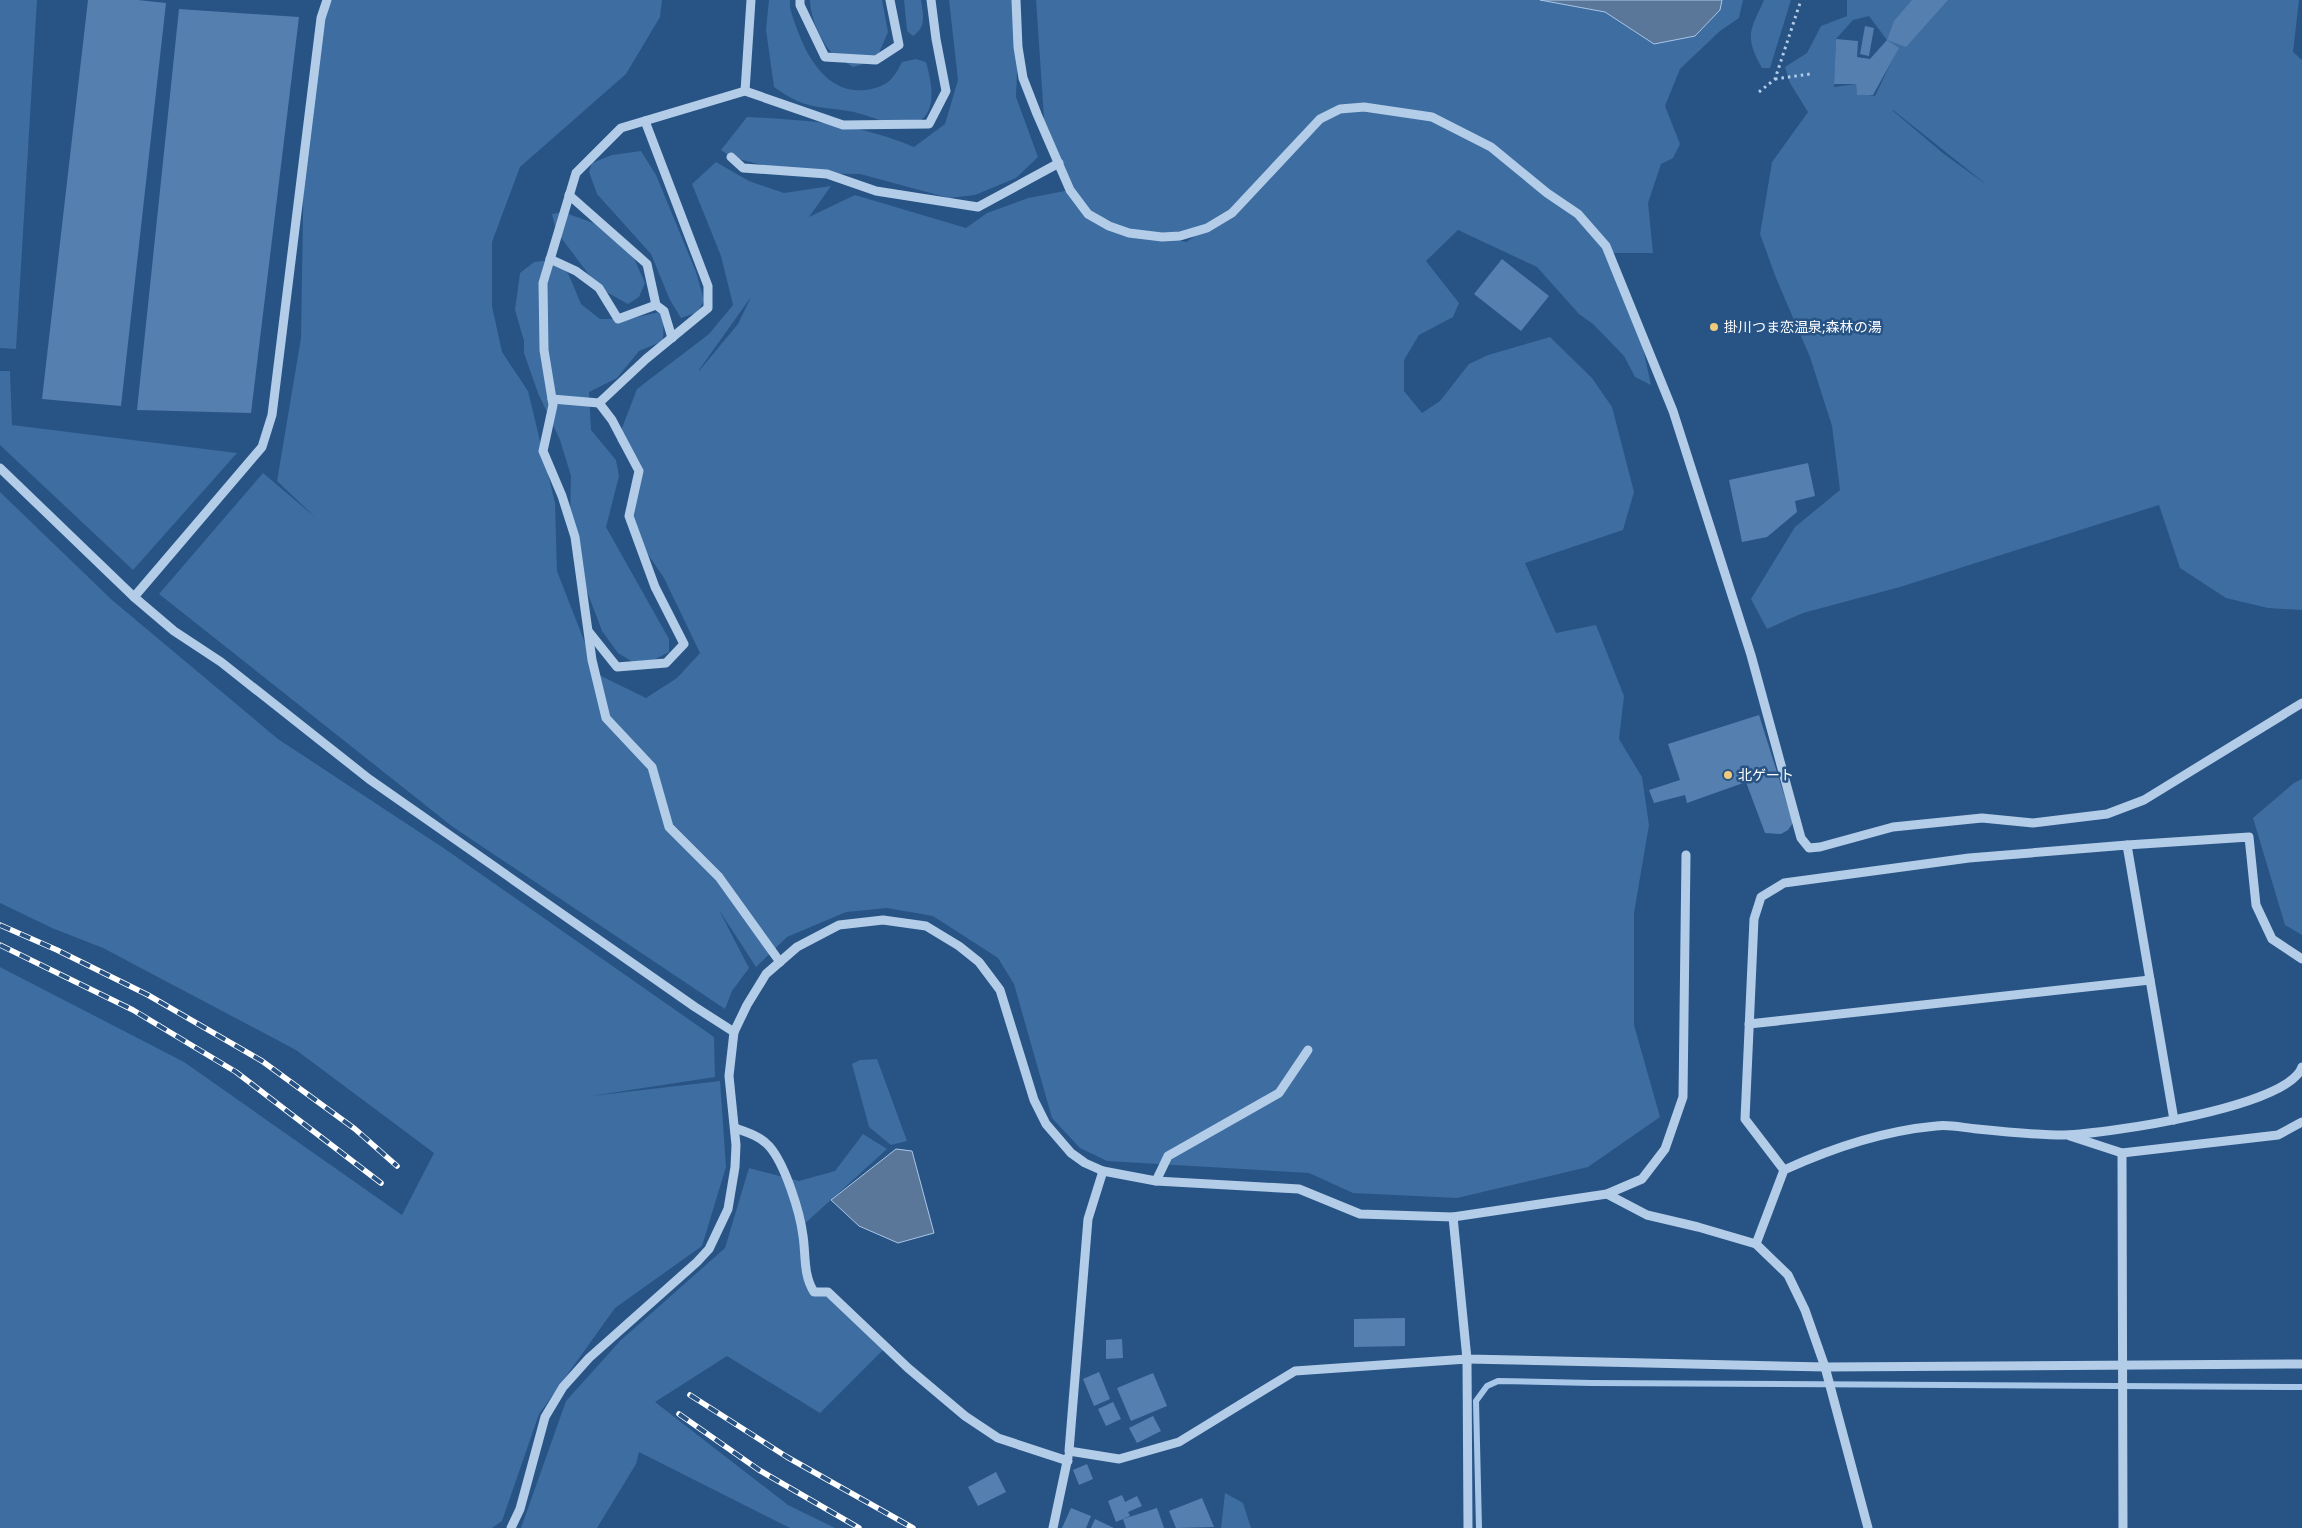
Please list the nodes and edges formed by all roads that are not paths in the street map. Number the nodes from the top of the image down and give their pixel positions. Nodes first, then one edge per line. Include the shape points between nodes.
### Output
1 (327, 0) edge
2 (751, 0) edge
3 (800, 0) edge
4 (890, 0) edge
5 (931, 0) edge
6 (1016, 0) edge
7 (745, 91) junction
8 (645, 121) junction
9 (731, 157) dead end
10 (1059, 163) junction
11 (569, 195) junction
12 (550, 259) junction
13 (656, 304) junction
14 (672, 338) junction
15 (552, 399) junction
16 (599, 403) junction
17 (0, 468) edge
18 (134, 597) junction
19 (589, 632) junction
20 (2302, 703) edge
21 (2127, 845) junction
22 (1686, 855) dead end
23 (2302, 959) edge
24 (780, 962) junction
25 (2150, 980) junction
26 (1749, 1024) junction
27 (734, 1032) junction
28 (1308, 1050) dead end
29 (2302, 1067) edge
30 (2174, 1120) junction
31 (2302, 1122) edge
32 (735, 1128) junction
33 (2065, 1135) junction
34 (2122, 1153) junction
35 (1784, 1170) junction
36 (1103, 1171) junction
37 (1156, 1181) junction
38 (1607, 1194) junction
39 (1453, 1217) junction
40 (1756, 1244) junction
41 (1467, 1360) junction
42 (2302, 1364) edge
43 (2121, 1366) junction
44 (1825, 1367) junction
45 (1068, 1456) junction
46 (511, 1528) edge
47 (1053, 1528) edge
48 (1468, 1528) edge
49 (1868, 1528) edge
50 (2123, 1528) edge

1 - 18 street via 321,18 272,415 262,447
2 - 7 street
3 - 4 street via 825,57 876,60 899,45
5 - 7 street via 946,91 929,124 843,126
6 - 10 street via 1023,78
7 - 8 street
8 - 11 street via 621,128 576,173
8 - 14 street via 708,286 708,308
9 - 10 street via 743,168 827,174 876,191 978,207
10 - 20 street via 1070,190 1088,214 1129,233 1180,236 1207,228 1232,213 1320,119 1340,108 1364,107 1432,117 1491,147 1578,214 1606,246 1673,411 1751,655 1801,838 1809,848 1893,827 1982,818 2033,823 2107,814 2144,800
11 - 12 street
11 - 13 street via 647,264
12 - 13 street via 576,271 599,288 618,319
12 - 15 street via 543,283 544,350
13 - 14 street via 664,311
14 - 16 street
15 - 16 street
15 - 19 street via 543,451 575,537
16 - 19 street via 612,420 639,471 629,516 655,587 684,644 666,663 617,667
17 - 18 street
18 - 27 street via 369,779
19 - 24 street via 606,718 652,766 669,828 719,877
21 - 23 street via 2249,837 2256,904 2272,939
21 - 25 street
21 - 26 street via 1969,858 1784,883 1761,897 1754,919
22 - 38 street via 1682,1097 1665,1149 1642,1179
24 - 27 street via 766,974
24 - 36 street via 797,947 838,925 883,920 926,926 959,946 979,962 1000,990 1034,1100 1046,1124 1071,1153
25 - 26 street
25 - 30 street
26 - 35 street via 1745,1119
27 - 32 street via 729,1076
28 - 37 street via 1279,1092 1168,1156
29 - 30 street via 2300,1074 2278,1090
30 - 33 street via 2150,1126
31 - 34 street via 2278,1135
32 - 45 street via 756,1136 769,1146 789,1184 803,1234 807,1281 814,1292 828,1292 908,1368 965,1416 998,1438
32 - 46 street via 735,1166 728,1209 709,1249 589,1358 563,1387 545,1417 520,1509
33 - 34 street
33 - 35 street via 1937,1125 1876,1136 1826,1151
34 - 43 street
35 - 40 street
36 - 37 street
36 - 45 street via 1088,1219
37 - 39 street via 1299,1189 1360,1214
38 - 39 street
38 - 40 street via 1647,1215
39 - 41 street
40 - 44 street via 1788,1275 1805,1310
41 - 44 street
41 - 45 street via 1295,1370 1179,1442 1119,1459
41 - 48 street
42 - 43 street
43 - 44 street
43 - 50 street
44 - 49 street
45 - 47 street

